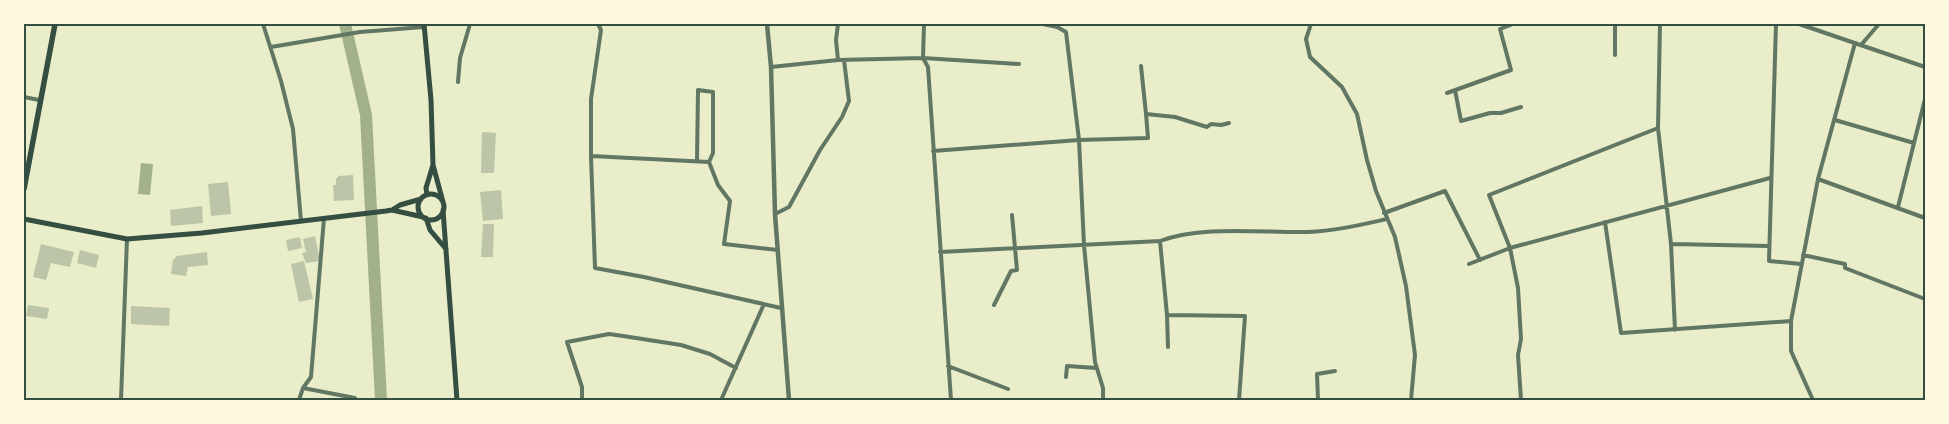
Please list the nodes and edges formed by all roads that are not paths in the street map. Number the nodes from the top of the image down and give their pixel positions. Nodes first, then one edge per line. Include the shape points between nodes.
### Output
1 (55, 24) edge
2 (264, 24) edge
3 (470, 24) edge
4 (598, 24) edge
5 (767, 24) edge
6 (838, 24) edge
7 (924, 24) edge
8 (1043, 24) edge
9 (1311, 24) edge
10 (1513, 24) edge
11 (1615, 24) edge
12 (1660, 24) edge
13 (1776, 24) edge
14 (1799, 24) edge
15 (1879, 24) edge
16 (424, 26) edge
17 (1855, 43) junction
18 (1861, 45) junction
19 (271, 47) junction
20 (1615, 55) dead end
21 (923, 58) junction
22 (838, 60) junction
23 (844, 60) junction
24 (1019, 64) dead end
25 (1141, 66) dead end
26 (771, 67) junction
27 (1925, 67) edge
28 (458, 82) dead end
29 (1455, 90) junction
30 (1447, 93) dead end
31 (24, 97) edge
32 (1925, 99) edge
33 (40, 100) junction
34 (1521, 107) dead end
35 (1146, 114) junction
36 (1835, 120) junction
37 (1229, 122) dead end
38 (1658, 128) junction
39 (1080, 140) junction
40 (1914, 143) junction
41 (933, 151) junction
42 (591, 156) junction
43 (697, 161) junction
44 (709, 162) junction
45 (433, 164) junction
46 (1770, 178) junction
47 (1818, 179) junction
48 (24, 189) edge
49 (424, 197) junction
50 (443, 202) junction
51 (1667, 206) junction
52 (1898, 207) junction
53 (389, 210) junction
54 (443, 210) junction
55 (775, 214) junction
56 (1384, 214) junction
57 (1012, 215) dead end
58 (324, 218) junction
59 (425, 218) junction
60 (1925, 218) edge
61 (24, 219) edge
62 (1387, 219) junction
63 (300, 221) junction
64 (1605, 222) junction
65 (127, 239) junction
66 (1160, 240) junction
67 (1671, 244) junction
68 (1084, 245) junction
69 (1769, 246) junction
70 (1015, 248) junction
71 (1510, 248) junction
72 (446, 250) junction
73 (778, 250) junction
74 (940, 252) junction
75 (1802, 255) junction
76 (1480, 260) junction
77 (1469, 264) dead end
78 (1801, 264) junction
79 (1925, 299) edge
80 (764, 304) junction
81 (994, 305) dead end
82 (781, 308) junction
83 (1168, 315) junction
84 (1791, 322) junction
85 (1675, 330) junction
86 (1168, 347) dead end
87 (948, 366) junction
88 (736, 368) junction
89 (1097, 368) junction
90 (1335, 371) dead end
91 (1066, 377) dead end
92 (303, 388) junction
93 (1008, 389) dead end
94 (121, 400) edge
95 (299, 400) edge
96 (355, 400) edge
97 (457, 400) edge
98 (582, 400) edge
99 (721, 400) edge
100 (789, 400) edge
101 (951, 400) edge
102 (1103, 400) edge
103 (1239, 400) edge
104 (1318, 400) edge
105 (1411, 400) edge
106 (1521, 400) edge
107 (1813, 400) edge

1 - 33 main road
2 - 19 street
3 - 28 street via 460,58
4 - 42 street via 600,30 591,99
5 - 26 street
6 - 22 street
7 - 21 street
8 - 39 street via 1066,32
9 - 56 street via 1306,39 1310,57 1342,87 1357,114 1366,160
10 - 29 street via 1500,30 1512,70
11 - 20 street
12 - 38 street
13 - 46 street
14 - 17 street
15 - 18 street
16 - 19 street via 328,36
16 - 45 main road
17 - 18 street
17 - 36 street
18 - 27 street
19 - 63 street via 293,129
21 - 23 street
21 - 24 street
21 - 41 street via 928,68
22 - 23 street
22 - 26 street
23 - 55 street via 849,101 842,117 820,150 790,207
25 - 35 street
26 - 55 street
29 - 30 street
29 - 34 street via 1461,122
31 - 33 street
32 - 40 street
33 - 48 main road
35 - 37 street via 1175,117 1207,127
35 - 39 street via 1148,138
36 - 40 street
36 - 47 street
38 - 51 street
38 - 71 street via 1489,195
39 - 41 street
39 - 68 street
40 - 52 street
41 - 74 street
42 - 43 street
42 - 80 street via 594,268
43 - 44 street
43 - 44 street via 698,90 713,92 713,153
44 - 73 street via 718,184 730,201 724,244
45 - 49 main road
45 - 50 main road
46 - 51 street
46 - 69 street
47 - 52 street
47 - 75 street
49 - 50 main road via 434,195
49 - 53 main road
49 - 59 main road via 419,210
50 - 54 main road
51 - 64 street
51 - 67 street
52 - 60 street
53 - 58 main road
53 - 59 main road
54 - 59 main road via 435,219
54 - 72 main road
55 - 73 street
56 - 62 street
56 - 76 street via 1445,191
57 - 70 street
58 - 63 main road
58 - 92 street via 312,377
59 - 72 main road
61 - 65 main road
62 - 66 street via 1338,230 1176,234
62 - 105 street via 1406,286 1415,355
63 - 65 main road
64 - 71 street
64 - 85 street via 1621,333
65 - 94 street
66 - 68 street
66 - 83 street
67 - 69 street
67 - 85 street
68 - 70 street
68 - 89 street
69 - 78 street via 1769,261
70 - 74 street
70 - 81 street via 1017,270 1011,271
71 - 76 street
71 - 106 street via 1518,288
72 - 97 main road
73 - 82 street
74 - 87 street
75 - 78 street
75 - 79 street via 1845,264 1845,268
76 - 77 street
78 - 84 street
80 - 82 street
80 - 88 street
82 - 100 street
83 - 86 street
83 - 103 street via 1245,316
84 - 85 street
84 - 107 street via 1791,351
87 - 93 street
87 - 101 street
88 - 98 street via 710,354 681,345 632,337 609,334 567,342 582,387
88 - 99 street
89 - 91 street via 1068,366
89 - 102 street
90 - 104 street via 1317,374
92 - 95 street
92 - 96 street

